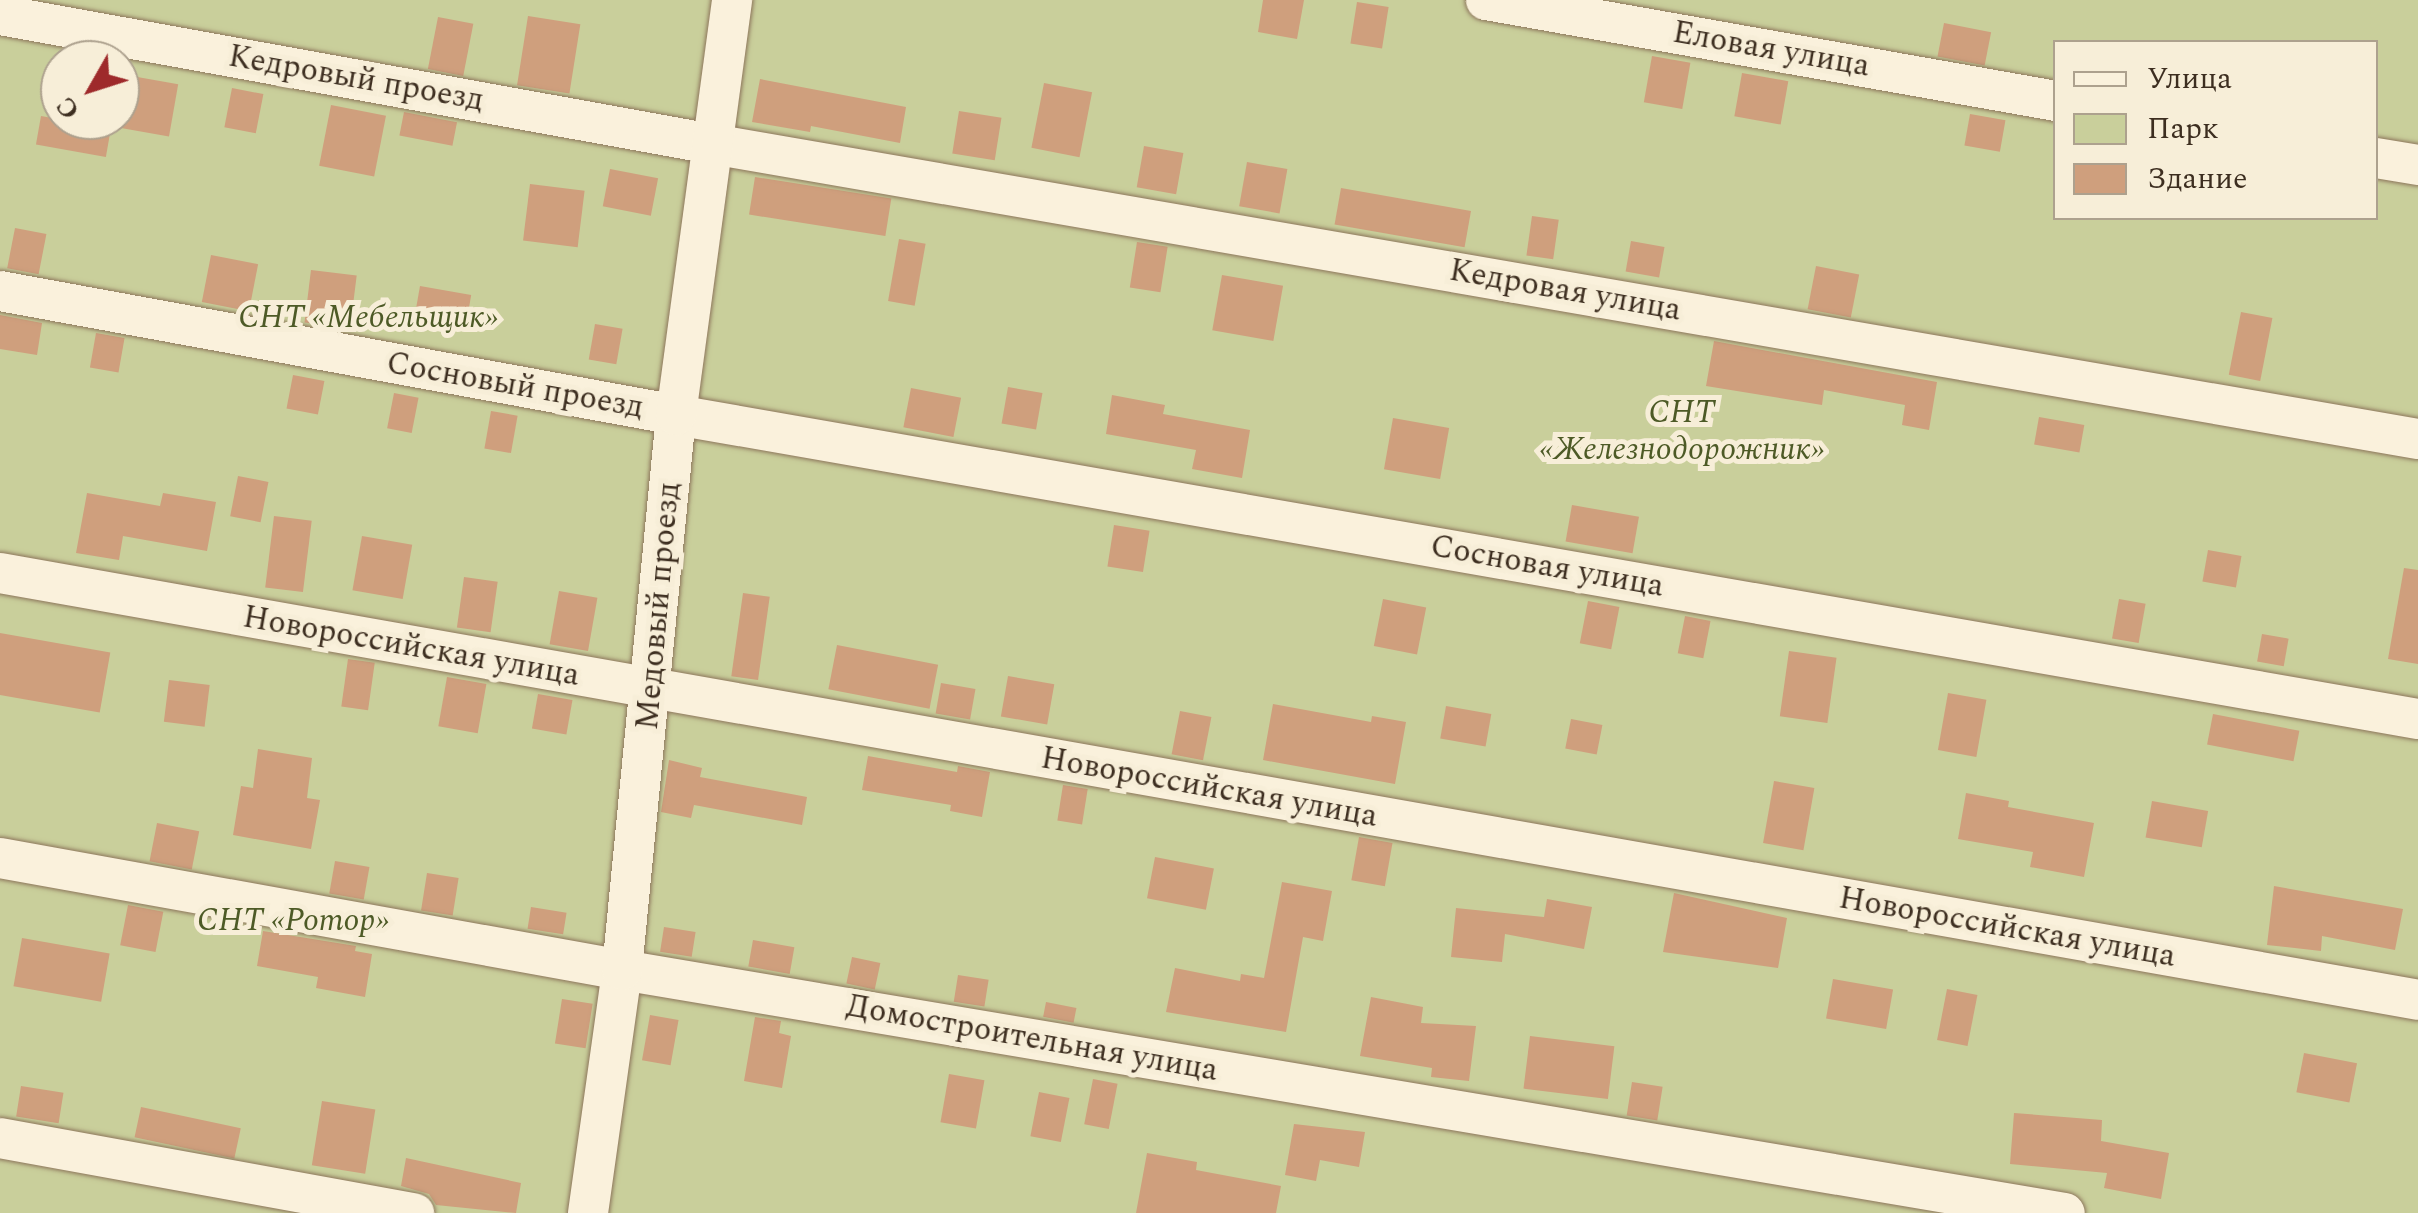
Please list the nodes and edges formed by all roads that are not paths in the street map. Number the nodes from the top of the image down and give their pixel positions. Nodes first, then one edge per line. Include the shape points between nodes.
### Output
1 (732, 0) edge
2 (1486, 0) edge
3 (0, 15) edge
4 (2053, 100) edge
5 (712, 144) junction
6 (2378, 158) edge
7 (2418, 165) edge
8 (0, 291) edge
9 (676, 415) junction
10 (2418, 438) edge
11 (0, 573) edge
12 (653, 691) junction
13 (2418, 719) edge
14 (0, 858) edge
15 (622, 970) junction
16 (2418, 1000) edge
17 (0, 1138) edge
18 (414, 1213) edge
19 (588, 1213) edge
20 (2065, 1213) edge

1 - 5 street, Медовый проезд
2 - 4 street, Еловая улица
3 - 5 street, Кедровый проезд
5 - 9 street, Медовый проезд
5 - 10 street, Кедровая улица
6 - 7 street
8 - 9 street, Сосновый проезд
9 - 12 street, Медовый проезд
9 - 13 street, Сосновая улица
11 - 12 street, Новороссийская улица
12 - 15 street, Медовый проезд
12 - 16 street, Новороссийская улица
14 - 15 street, Домостроительная улица
15 - 19 street, Медовый проезд
15 - 20 street, Домостроительная улица
17 - 18 street

